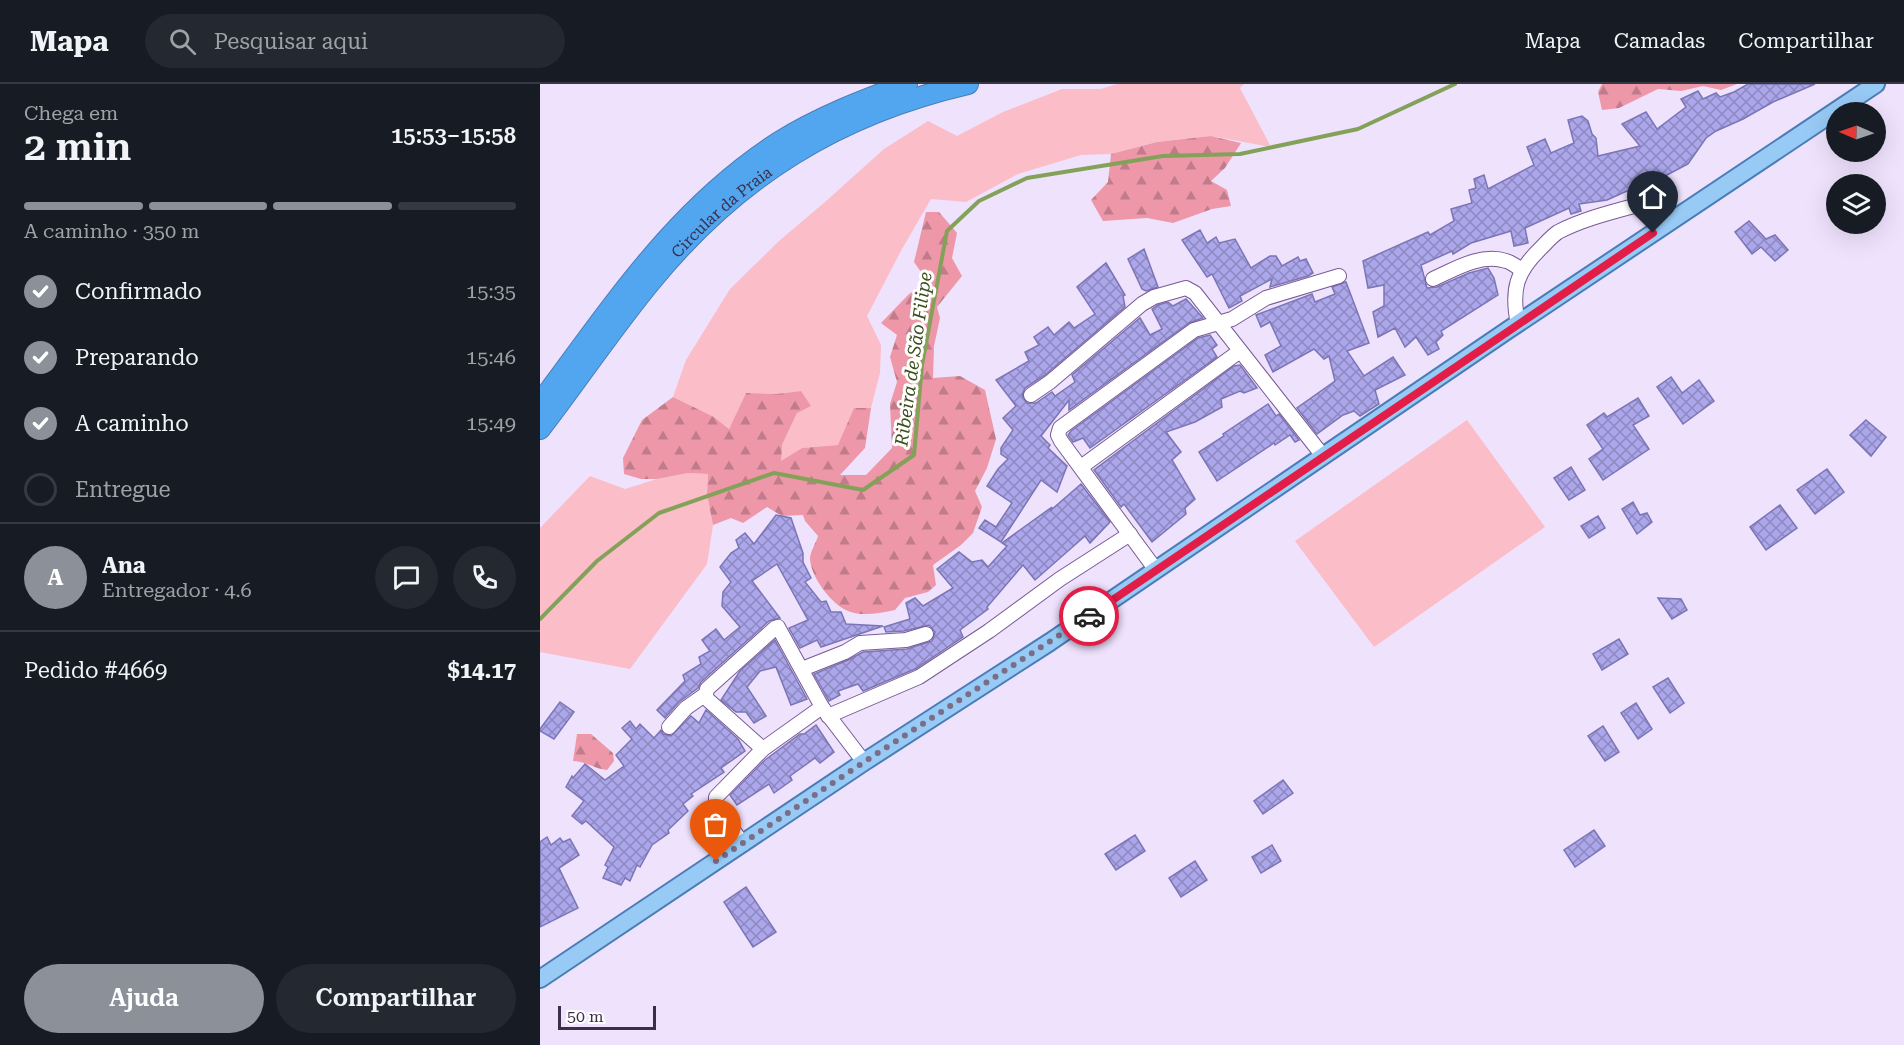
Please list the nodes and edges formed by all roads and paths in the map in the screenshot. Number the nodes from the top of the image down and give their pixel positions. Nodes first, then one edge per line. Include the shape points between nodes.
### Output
1 (908, 84) edge
2 (968, 84) edge
3 (1876, 84) edge
4 (1652, 201) dead end
5 (1522, 270) junction
6 (1339, 276) dead end
7 (1433, 279) dead end
8 (1218, 324) junction
9 (1518, 324) junction
10 (1240, 351) junction
11 (1031, 394) dead end
12 (540, 403) edge
13 (540, 429) edge
14 (1323, 456) junction
15 (1080, 467) junction
16 (1130, 534) junction
17 (1156, 570) junction
18 (926, 634) dead end
19 (802, 669) junction
20 (706, 694) junction
21 (825, 711) junction
22 (669, 727) dead end
23 (763, 749) junction
24 (864, 762) junction
25 (743, 844) junction
26 (540, 978) edge

1 - 12 highway, Circular da Praia via 856,103 789,137 712,193 634,276
2 - 13 highway, Circular da Praia via 848,124 774,165 730,200 652,279
3 - 9 main road
4 - 5 street via 1556,233
5 - 7 street via 1506,261 1488,259 1468,263
5 - 9 street via 1515,288
6 - 8 street via 1266,298 1232,320
8 - 10 street
8 - 11 street via 1195,293 1186,288 1154,297
8 - 15 street via 1194,330 1063,424 1058,435
9 - 14 main road
10 - 14 street
10 - 15 street
14 - 17 main road
15 - 16 street
16 - 17 street
16 - 21 street via 919,677
17 - 24 main road
18 - 19 street via 860,643
19 - 20 street via 781,629 775,628
19 - 21 street
20 - 22 street
20 - 23 street
21 - 23 street
21 - 24 street
23 - 25 street via 716,797 716,806
24 - 25 main road
25 - 26 main road

